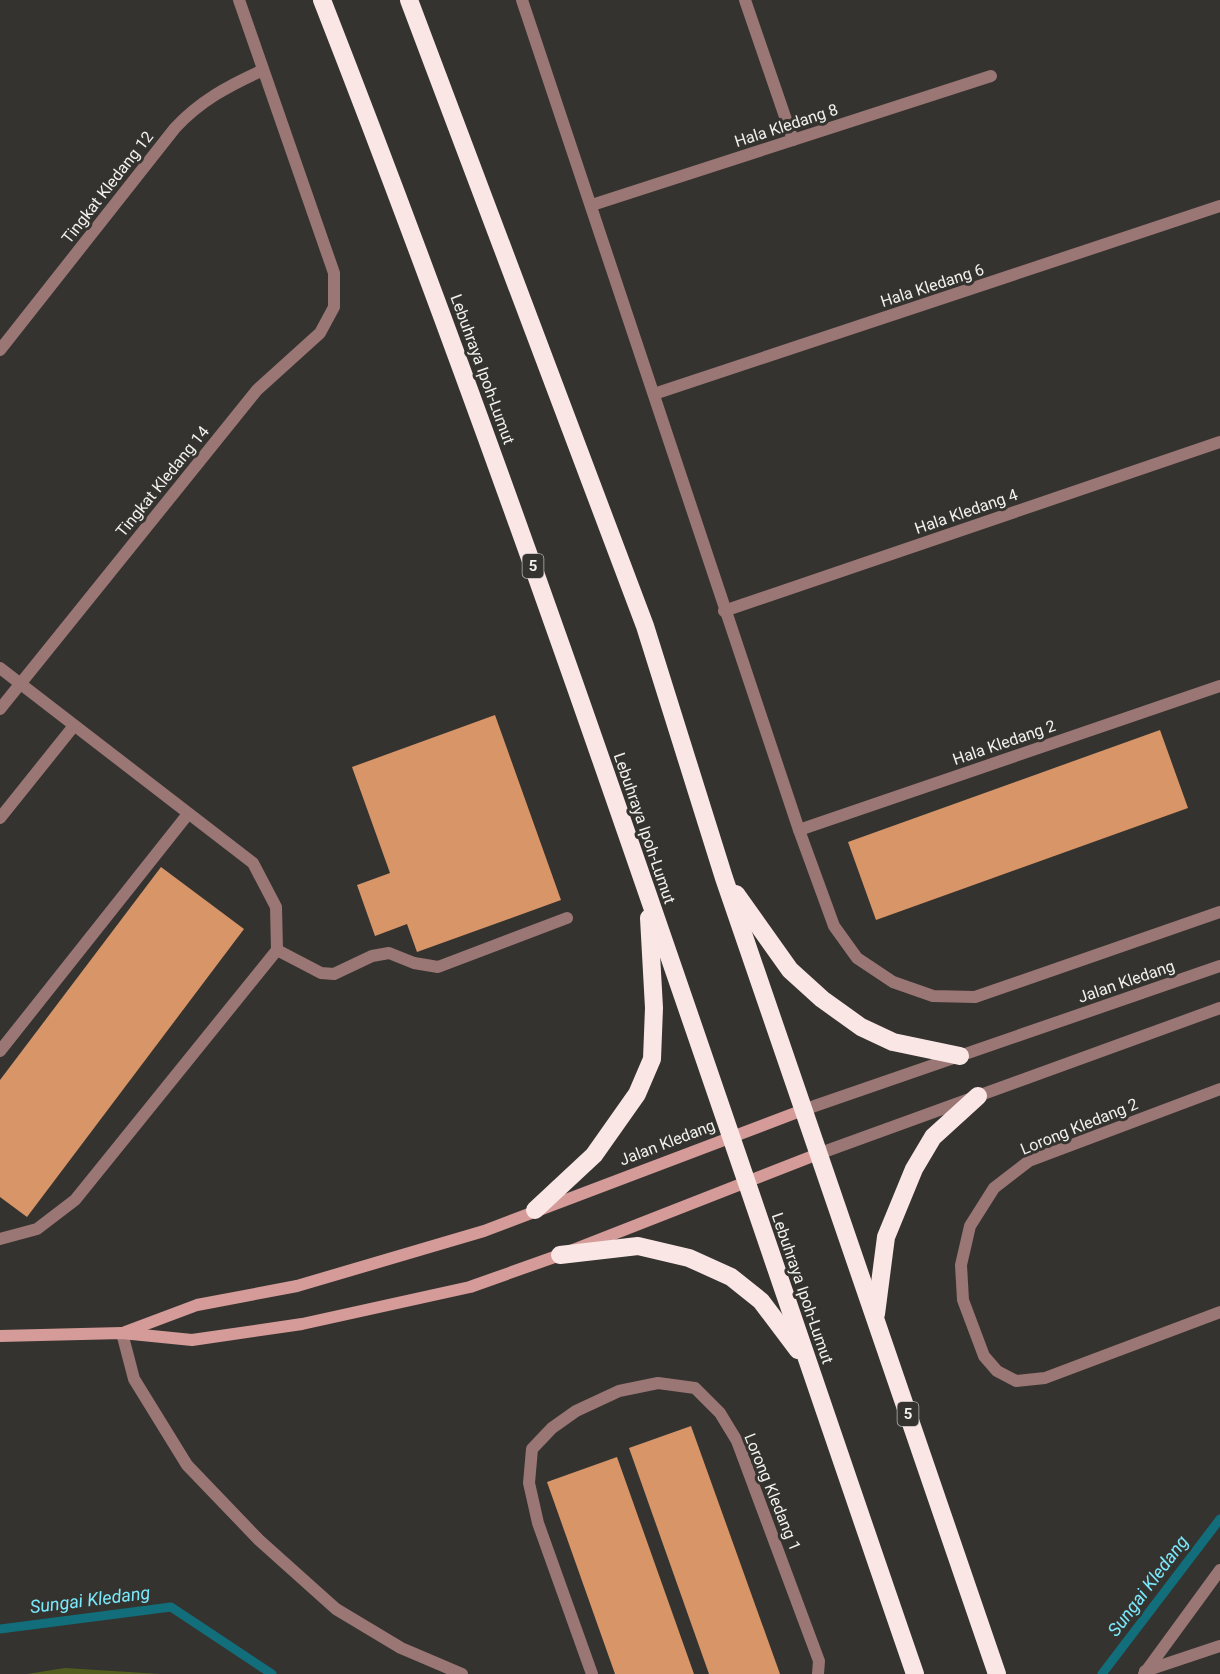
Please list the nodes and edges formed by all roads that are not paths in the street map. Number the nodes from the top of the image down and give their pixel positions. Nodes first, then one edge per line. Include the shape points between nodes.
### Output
1 (239, 0) edge
2 (322, 0) edge
3 (409, 0) edge
4 (522, 0) edge
5 (745, 0) edge
6 (261, 71) junction
7 (991, 76) dead end
8 (793, 140) junction
9 (592, 205) junction
10 (1220, 206) edge
11 (0, 350) edge
12 (654, 394) junction
13 (1220, 442) edge
14 (723, 611) junction
15 (0, 668) edge
16 (20, 684) junction
17 (1220, 686) edge
18 (0, 709) edge
19 (74, 727) junction
20 (188, 814) junction
21 (0, 818) edge
22 (799, 830) junction
23 (724, 878) junction
24 (647, 895) junction
25 (1220, 912) edge
26 (567, 918) dead end
27 (276, 950) junction
28 (1220, 966) edge
29 (1220, 1008) edge
30 (0, 1051) edge
31 (960, 1056) junction
32 (1220, 1089) edge
33 (978, 1096) junction
34 (803, 1110) junction
35 (730, 1136) junction
36 (818, 1154) junction
37 (746, 1181) junction
38 (536, 1210) junction
39 (0, 1239) edge
40 (560, 1255) junction
41 (1220, 1312) edge
42 (875, 1319) junction
43 (122, 1333) junction
44 (0, 1336) edge
45 (808, 1363) junction
46 (1220, 1570) edge
47 (1220, 1646) edge
48 (1144, 1672) edge
49 (462, 1674) edge
50 (592, 1674) edge
51 (818, 1674) edge
52 (915, 1674) edge
53 (997, 1674) edge

1 - 6 street, Tingkat Kledang 14
2 - 24 highway, Lebuhraya Ipoh-Lumut / 5 via 474,400
3 - 23 highway, 5 via 645,626
4 - 9 street
5 - 8 street
6 - 11 street, Tingkat Kledang 12 via 224,87 196,106 175,128
6 - 16 street, Tingkat Kledang 14 via 334,273 334,307 320,333 257,390
7 - 8 street, Hala Kledang 8
8 - 9 street, Hala Kledang 8
9 - 12 street
10 - 12 street, Hala Kledang 6
12 - 14 street
13 - 14 street, Hala Kledang 4
14 - 22 street
15 - 16 street
16 - 18 street, Tingkat Kledang 14
16 - 19 street
17 - 22 street, Hala Kledang 2
19 - 20 street
19 - 21 street
20 - 27 street via 253,863 276,907
20 - 30 street
22 - 25 street via 834,926 857,958 893,982 933,996 975,997
23 - 31 highway via 790,970 822,999 861,1027 893,1042
23 - 34 highway, 5
24 - 35 highway, Lebuhraya Ipoh-Lumut / 5
24 - 38 highway via 654,1008 652,1059 637,1094 594,1155
26 - 27 street via 438,967 388,954 372,956 334,974 321,973
27 - 39 street via 75,1200 37,1229
28 - 31 street, Jalan Kledang
29 - 33 street, Jalan Kledang
31 - 34 street, Jalan Kledang
32 - 41 street, Lorong Kledang 2 via 1029,1161 994,1188 970,1226 961,1265 963,1300 984,1356 997,1371 1016,1381 1045,1378
33 - 36 street, Jalan Kledang
33 - 42 highway via 933,1137 914,1170 886,1237
34 - 35 main road, Jalan Kledang
34 - 36 highway, 5
35 - 37 highway, Lebuhraya Ipoh-Lumut / 5
35 - 38 main road, Jalan Kledang
36 - 37 main road, Jalan Kledang
36 - 42 highway, 5
37 - 40 main road, Jalan Kledang
37 - 45 highway, Lebuhraya Ipoh-Lumut / 5
38 - 43 main road, Jalan Kledang via 484,1231 297,1286 196,1305
40 - 43 main road, Jalan Kledang via 470,1287 302,1324 192,1340
40 - 45 highway via 638,1246 689,1258 732,1277 761,1301
42 - 53 highway, 5
43 - 44 main road, Jalan Kledang
43 - 49 street via 134,1379 187,1465 259,1540 336,1609 401,1648
45 - 52 highway, Lebuhraya Ipoh-Lumut / 5
46 - 48 street
47 - 48 street
50 - 51 street, Lorong Kledang 1 via 538,1523 529,1483 532,1449 576,1411 619,1391 658,1383 695,1388 720,1413 737,1441 819,1661

